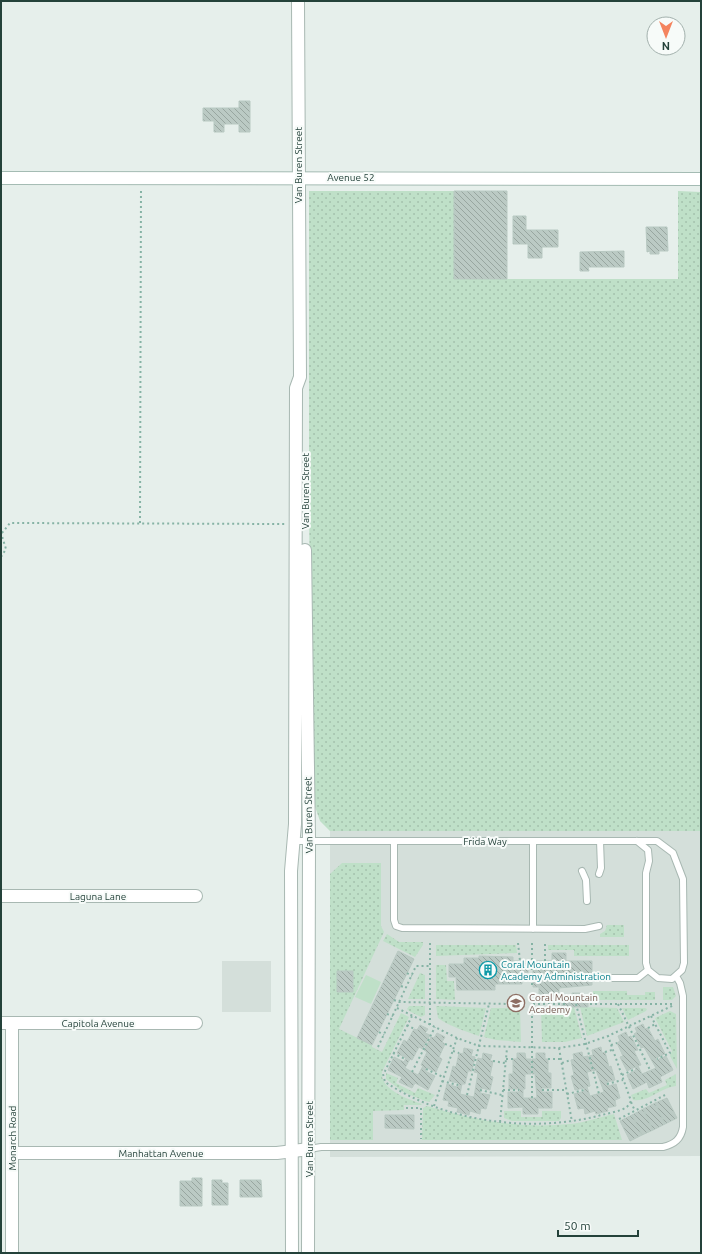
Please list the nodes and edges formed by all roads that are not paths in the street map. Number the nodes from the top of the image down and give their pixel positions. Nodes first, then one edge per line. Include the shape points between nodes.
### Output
1 (298, 1) edge
2 (297, 177) junction
3 (1, 178) edge
4 (701, 179) edge
5 (300, 378) junction
6 (293, 841) junction
7 (313, 841) junction
8 (394, 841) junction
9 (533, 841) junction
10 (600, 841) junction
11 (637, 841) junction
12 (582, 871) dead end
13 (599, 874) dead end
14 (1, 896) edge
15 (196, 896) dead end
16 (587, 901) dead end
17 (599, 926) dead end
18 (533, 929) junction
19 (648, 970) junction
20 (676, 976) junction
21 (597, 978) dead end
22 (7, 1023) edge
23 (196, 1023) dead end
24 (309, 1149) junction
25 (292, 1151) junction
26 (12, 1153) junction
27 (12, 1253) edge
28 (292, 1253) edge
29 (308, 1253) edge

1 - 2 street, Van Buren Street
2 - 3 street, Avenue 52
2 - 4 street, Avenue 52
2 - 5 street, Van Buren Street
5 - 6 street, Van Buren Street via 296,388
5 - 7 street, Van Buren Street via 304,403
6 - 7 lane, Frida Way
6 - 25 street, Van Buren Street
7 - 8 lane, Frida Way
7 - 24 street, Van Buren Street via 309,925
8 - 9 lane, Frida Way
8 - 18 lane via 396,926 410,929
9 - 10 lane, Frida Way
9 - 18 lane
10 - 11 lane, Frida Way
10 - 13 lane
11 - 19 lane via 648,850 649,861 646,873
11 - 20 lane, Frida Way via 657,841 673,852 683,879 684,963
12 - 16 lane via 586,880
14 - 15 street, Laguna Lane
17 - 18 lane via 585,929
19 - 20 lane via 658,978
19 - 21 lane via 638,978
20 - 24 lane via 683,996 683,1127 682,1135 671,1145
22 - 23 street, Capitola Avenue
22 - 26 street, Monarch Road
24 - 25 street, Manhattan Avenue
24 - 29 street, Van Buren Street
25 - 26 street, Manhattan Avenue
25 - 28 street, Van Buren Street
26 - 27 street, Monarch Road

